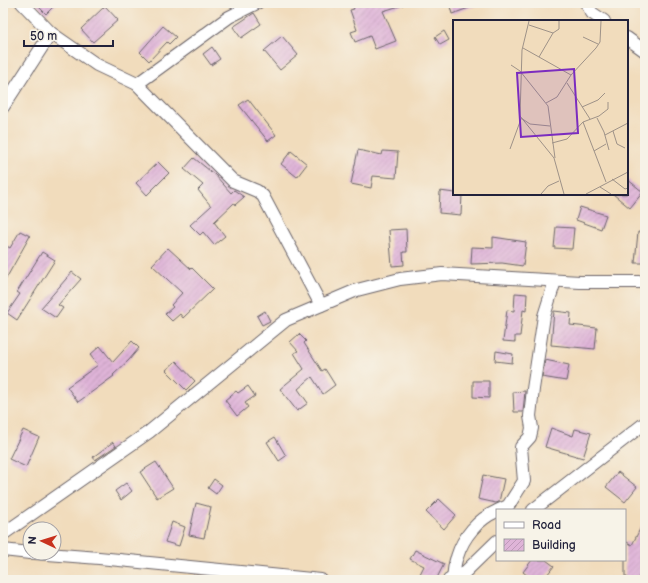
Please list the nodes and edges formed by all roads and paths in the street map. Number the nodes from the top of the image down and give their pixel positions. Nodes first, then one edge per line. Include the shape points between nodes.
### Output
1 (22, 3) edge
2 (257, 3) edge
3 (586, 3) edge
4 (602, 20) edge
5 (51, 33) junction
6 (628, 39) edge
7 (645, 51) edge
8 (137, 84) junction
9 (3, 107) edge
10 (555, 281) junction
11 (645, 282) edge
12 (321, 306) junction
13 (645, 423) edge
14 (500, 509) edge
15 (534, 509) edge
16 (496, 511) edge
17 (3, 534) edge
18 (496, 542) edge
19 (3, 550) edge
20 (22, 552) edge
21 (62, 555) edge
22 (459, 578) edge
23 (321, 580) edge

1 - 5 street
2 - 8 street via 229,18
3 - 4 street via 592,13
5 - 8 street via 96,65
5 - 9 street
6 - 7 street
8 - 12 street via 233,181 263,196
10 - 11 street via 633,284
10 - 12 street via 442,274 400,279 371,286
10 - 14 street via 544,316 530,416 532,428 530,437 521,447 524,481 508,506
12 - 17 street via 286,320 149,432
13 - 15 street
16 - 22 street via 473,527 457,557
18 - 22 street
19 - 20 street
21 - 23 street

